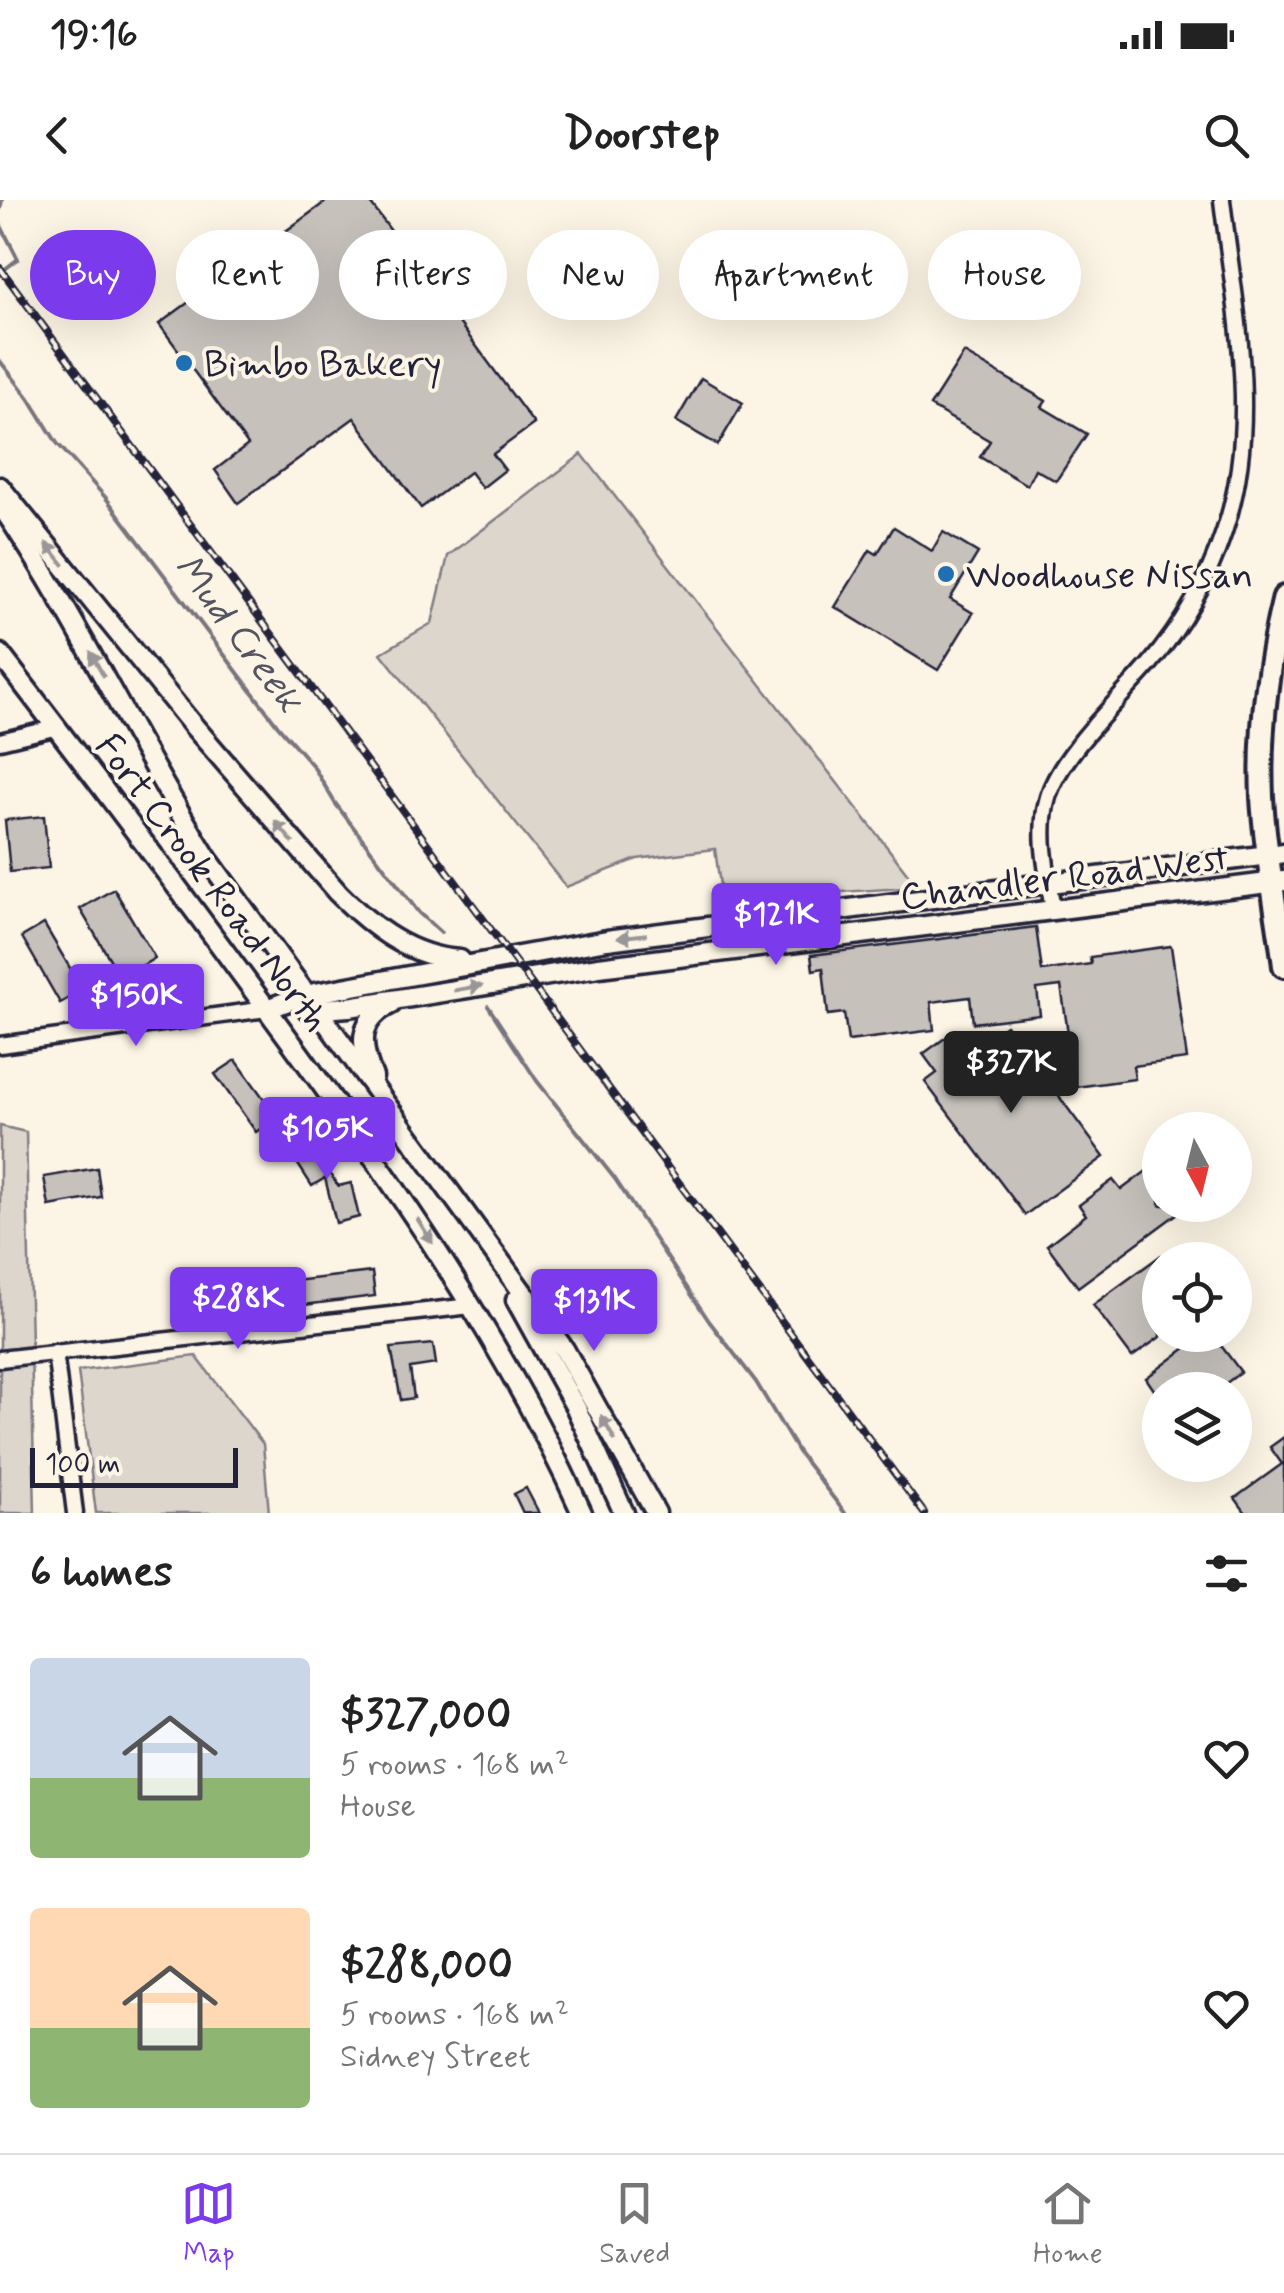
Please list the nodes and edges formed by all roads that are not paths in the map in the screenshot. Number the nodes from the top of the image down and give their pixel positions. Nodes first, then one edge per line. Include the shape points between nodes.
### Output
1 (1222, 200) edge
2 (0, 488) edge
3 (0, 504) edge
4 (1284, 597) edge
5 (0, 654) edge
6 (58, 727) junction
7 (0, 742) edge
8 (1276, 854) edge
9 (1278, 882) edge
10 (1050, 884) junction
11 (1053, 910) junction
12 (500, 958) junction
13 (1284, 966) edge
14 (400, 999) junction
15 (310, 1002) junction
16 (267, 1009) junction
17 (0, 1044) edge
18 (384, 1100) junction
19 (477, 1230) junction
20 (471, 1306) junction
21 (55, 1352) junction
22 (0, 1359) edge
23 (75, 1513) edge
24 (582, 1513) edge
25 (624, 1513) edge
26 (656, 1513) edge

1 - 10 street via 1244,412 1242,467 1212,563 1180,623 1053,782 1044,829
12 -> 2 main road via 421,953 362,917
15 -> 3 main road, Fort Crook Road North via 169,797 64,604
4 - 8 highway via 1264,712 1262,796
5 - 6 main road, Fort Crook Road North
6 - 7 street
6 - 16 main road, Fort Crook Road North
8 - 9 highway
8 - 10 main road, Chandler Road West
9 - 11 main road, Chandler Road West
9 - 13 highway
10 - 11 street
10 -> 12 main road, Chandler Road West
14 -> 11 main road, Chandler Road West
12 - 15 main road, Chandler Road West
14 - 15 main road, Chandler Road West
14 - 18 main road via 372,1016 363,1036
15 - 16 main road, Chandler Road West
15 - 18 main road, Fort Crook Road North
16 - 17 street
16 -> 20 main road, Fort Crook Road North via 418,1218
18 - 19 main road, Fort Crook Road North
19 - 25 main road via 576,1408
26 -> 19 main road via 564,1349
20 - 21 street
20 - 24 main road, Fort Crook Road North
21 - 22 street
21 - 23 street

